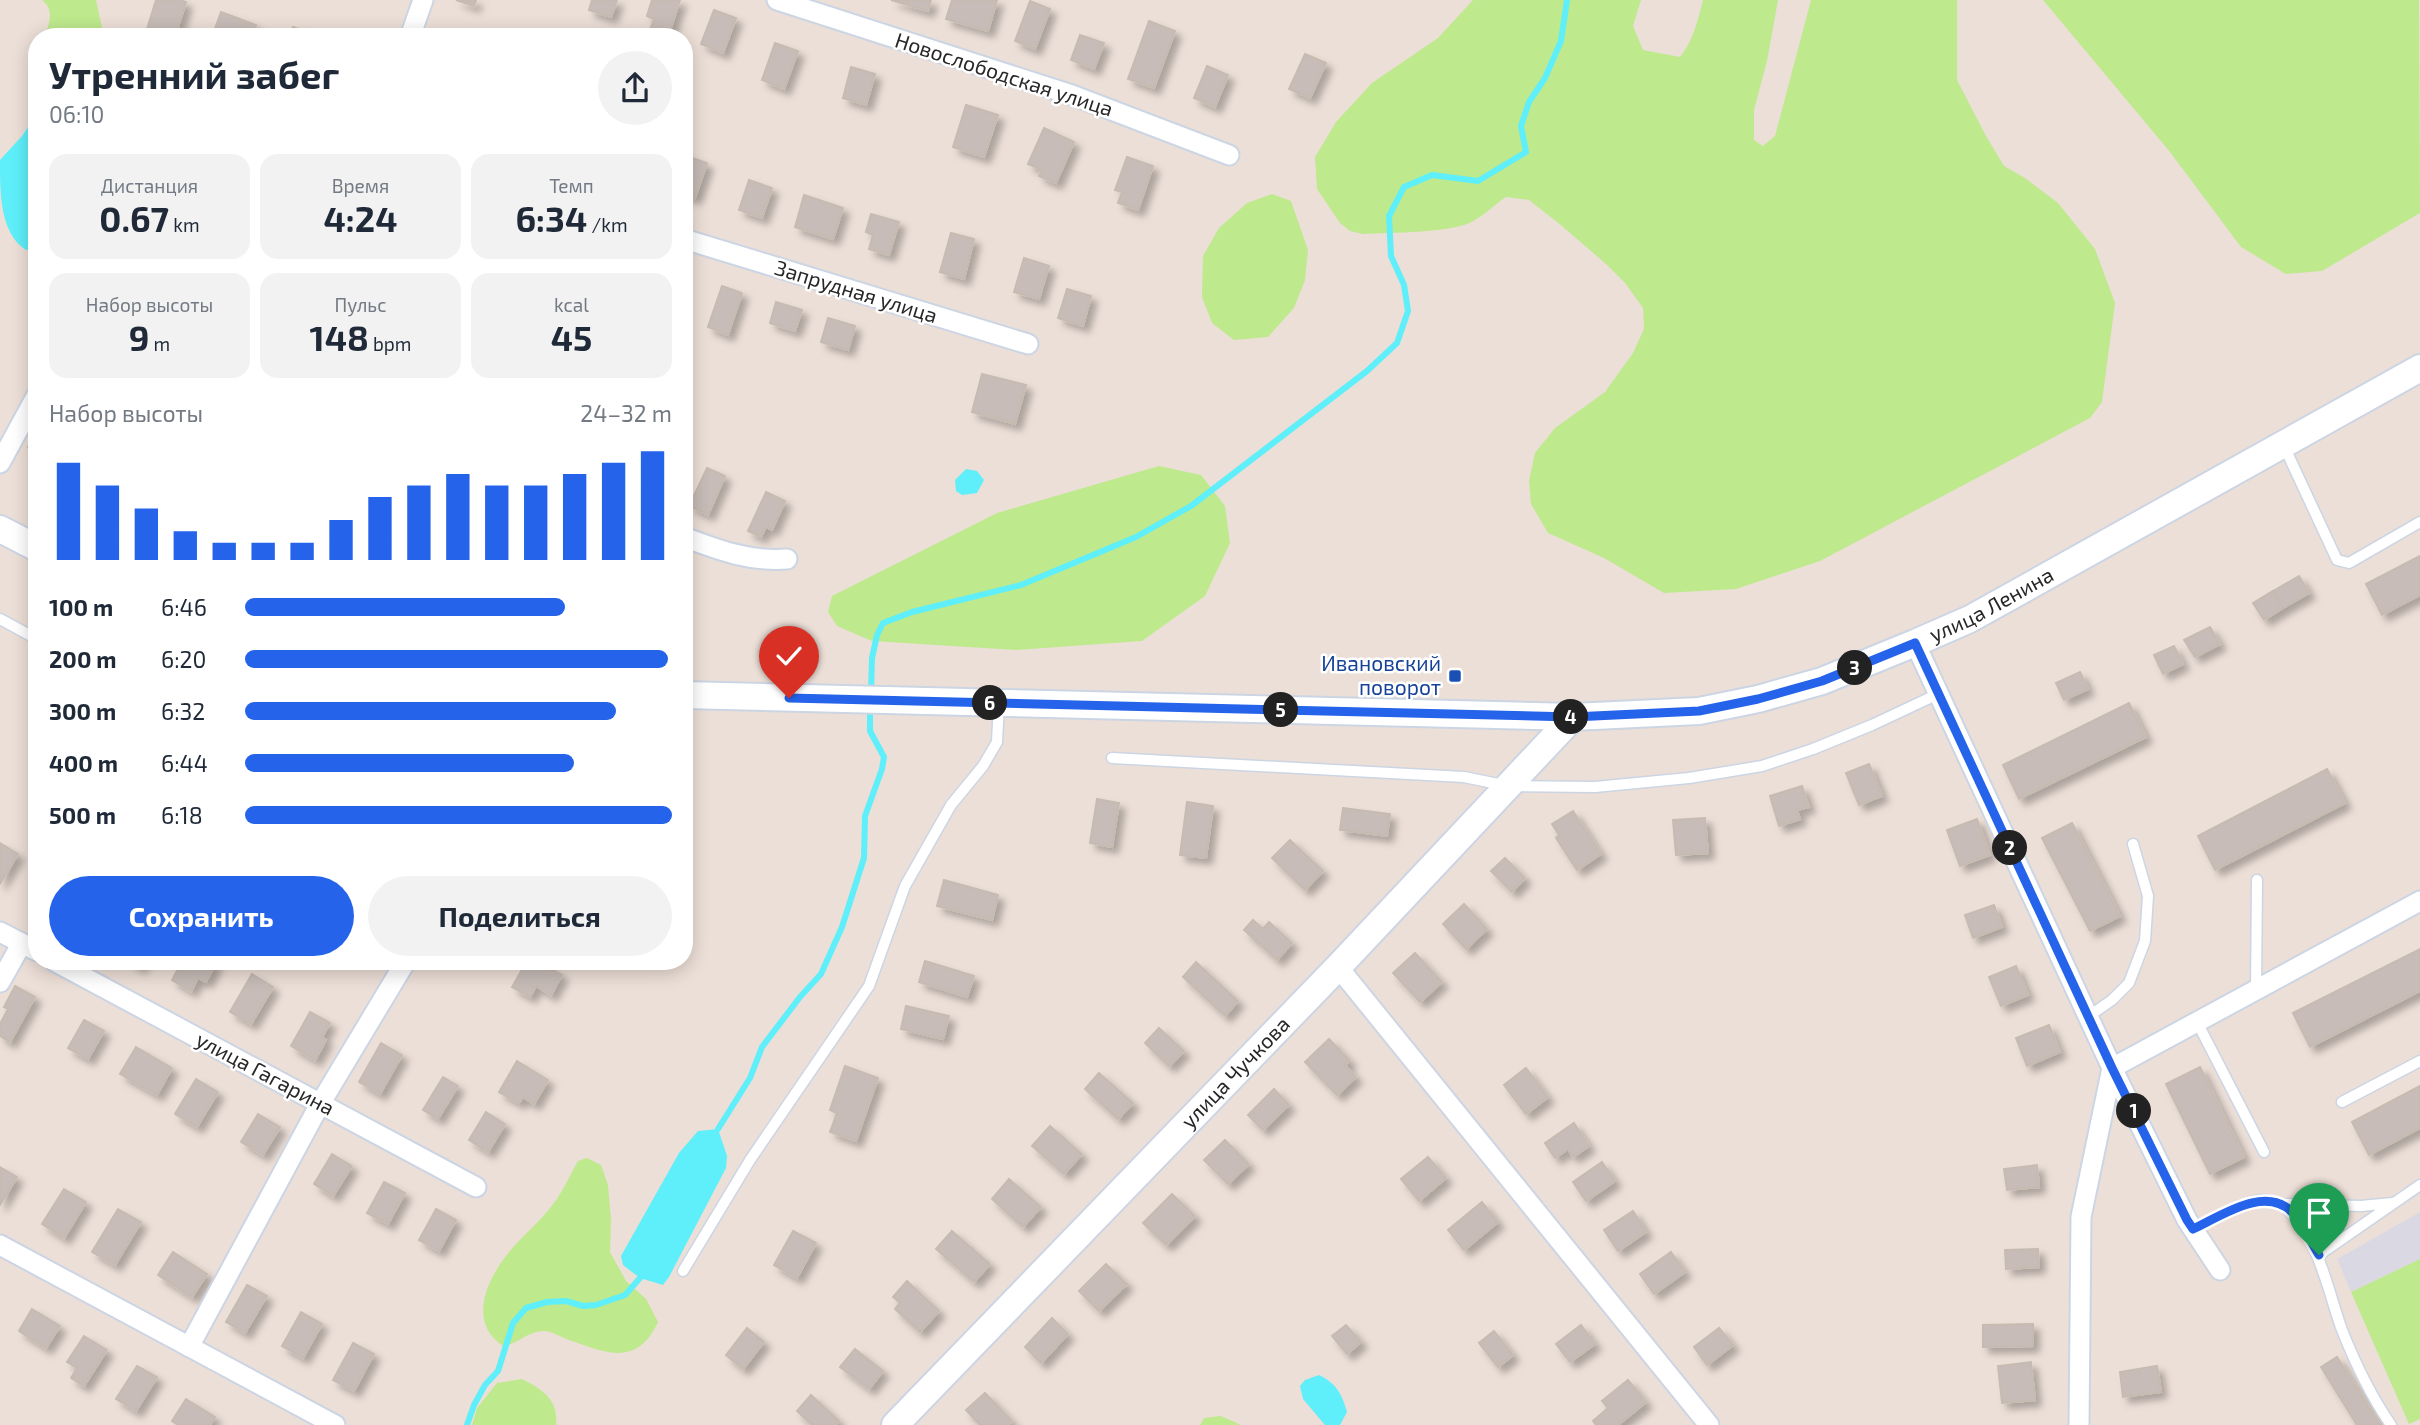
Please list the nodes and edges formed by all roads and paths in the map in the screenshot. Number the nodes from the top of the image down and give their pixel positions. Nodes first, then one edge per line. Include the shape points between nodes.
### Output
1 (423, 0) edge
2 (777, 0) edge
3 (414, 28) edge
4 (1229, 155) dead end
5 (693, 242) edge
6 (1028, 344) dead end
7 (2420, 368) edge
8 (28, 412) edge
9 (2284, 445) junction
10 (0, 463) edge
11 (2420, 522) edge
12 (0, 529) edge
13 (693, 540) edge
14 (28, 543) edge
15 (787, 559) dead end
16 (0, 619) edge
17 (28, 634) edge
18 (1915, 643) junction
19 (1938, 694) junction
20 (693, 695) edge
21 (999, 704) junction
22 (1573, 717) junction
23 (1112, 758) dead end
24 (1508, 786) junction
25 (2133, 844) dead end
26 (2257, 880) dead end
27 (2420, 901) edge
28 (0, 932) edge
29 (28, 946) edge
30 (28, 948) edge
31 (1338, 967) junction
32 (71, 970) edge
33 (401, 970) edge
34 (0, 982) edge
35 (2256, 990) junction
36 (2089, 1016) junction
37 (2197, 1022) junction
38 (2420, 1060) edge
39 (2112, 1068) junction
40 (2342, 1102) dead end
41 (320, 1104) junction
42 (2264, 1152) dead end
43 (2420, 1185) edge
44 (476, 1186) dead end
45 (2394, 1203) junction
46 (2280, 1204) junction
47 (2193, 1229) junction
48 (0, 1245) edge
49 (2319, 1255) junction
50 (2220, 1270) dead end
51 (683, 1271) dead end
52 (189, 1347) junction
53 (335, 1425) edge
54 (895, 1425) edge
55 (1709, 1425) edge
56 (2079, 1425) edge
57 (2391, 1425) edge

1 - 3 street
2 - 4 street, Новослободская улица via 1072,95
5 - 6 street, Запрудная улица
7 - 9 main road, улица Ленина
8 - 10 street
9 - 11 lane via 2337,561 2349,563
9 - 18 main road, улица Ленина via 1970,620
12 - 14 main road
13 - 15 street via 751,559
16 - 17 lane
18 - 19 street
18 - 22 main road, улица Ленина via 1822,681 1758,699 1699,711
19 - 24 lane via 1872,725 1762,766 1595,787
19 - 36 street
20 - 21 main road, улица Ленина
21 - 22 main road, улица Ленина
21 - 51 lane via 997,742 984,766 951,805 905,887 869,986 750,1160
22 - 24 main road, улица Чучкова
23 - 24 lane via 1464,777
24 - 31 main road, улица Чучкова
25 - 36 lane via 2148,896 2145,941 2129,982
26 - 35 lane
27 - 35 street
28 - 29 street
30 - 34 street
31 - 54 main road, улица Чучкова
31 - 55 street
32 - 41 street, улица Гагарина
33 - 41 street
35 - 37 street
36 - 39 street
37 - 39 street
37 - 42 lane
38 - 40 lane
39 - 47 street
39 - 56 street via 2081,1217
41 - 44 street, улица Гагарина
41 - 52 street
43 - 45 lane
45 - 46 lane
45 - 49 lane
46 - 47 lane via 2261,1200
46 - 49 lane via 2293,1213
47 - 50 street
48 - 52 street
49 - 57 lane via 2342,1329 2375,1402
52 - 53 street

